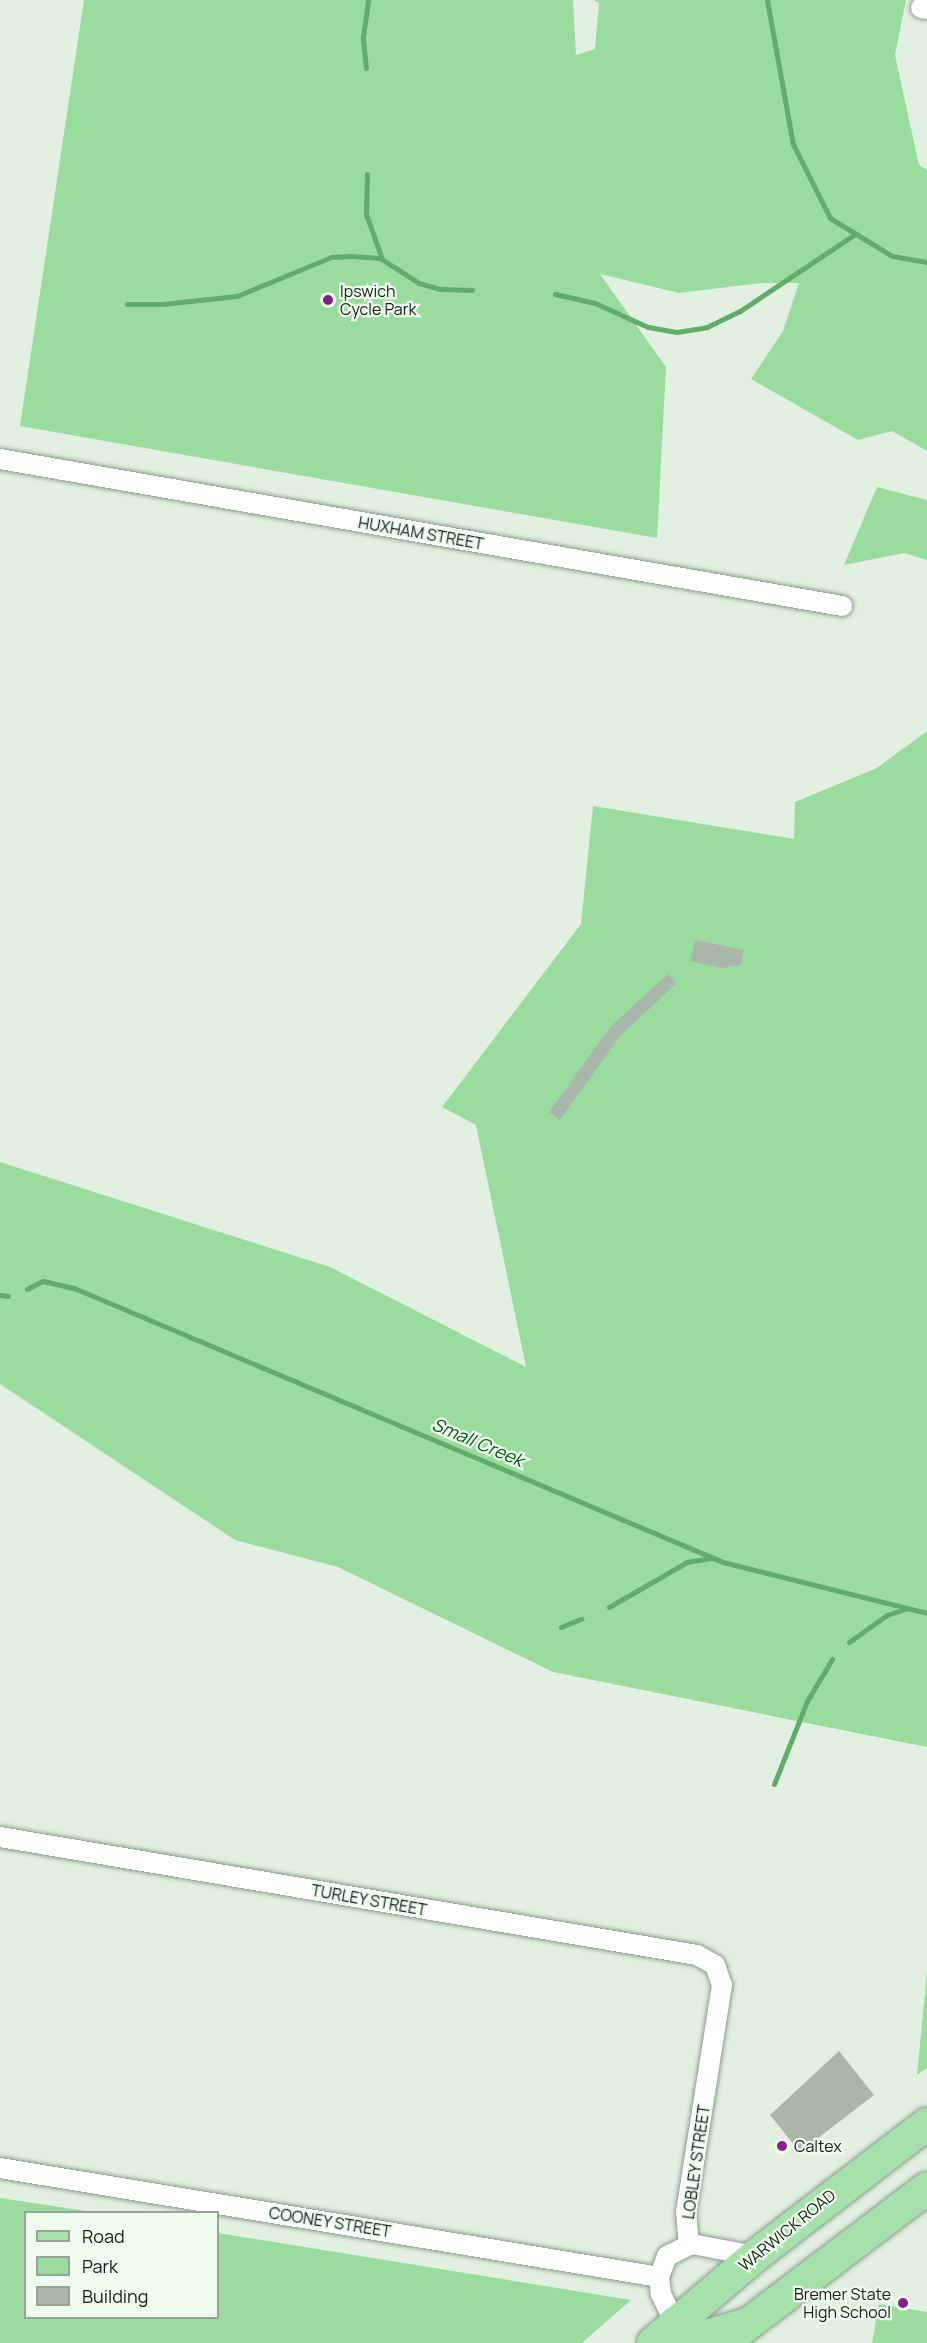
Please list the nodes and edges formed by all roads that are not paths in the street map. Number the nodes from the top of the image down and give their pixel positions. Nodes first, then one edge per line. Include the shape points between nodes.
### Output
1 (0, 459) edge
2 (842, 606) dead end
3 (0, 1837) edge
4 (722, 1984) joint
5 (927, 2124) edge
6 (0, 2168) edge
7 (927, 2188) edge
8 (688, 2244) junction
9 (755, 2256) junction
10 (659, 2277) junction
11 (751, 2323) junction
12 (664, 2333) edge
13 (723, 2343) edge

1 - 2 street, HUXHAM STREET
3 - 4 street, TURLEY STREET via 697,1955 715,1965
4 - 8 street, LOBLEY STREET via 688,2203
5 - 9 main road, WARWICK ROAD
6 - 10 street, COONEY STREET
7 - 11 main road
8 - 9 street
8 - 10 street, LOBLEY STREET via 667,2256
9 - 12 main road, WARWICK ROAD
10 - 12 street
11 - 12 main road via 696,2339
11 - 13 main road

